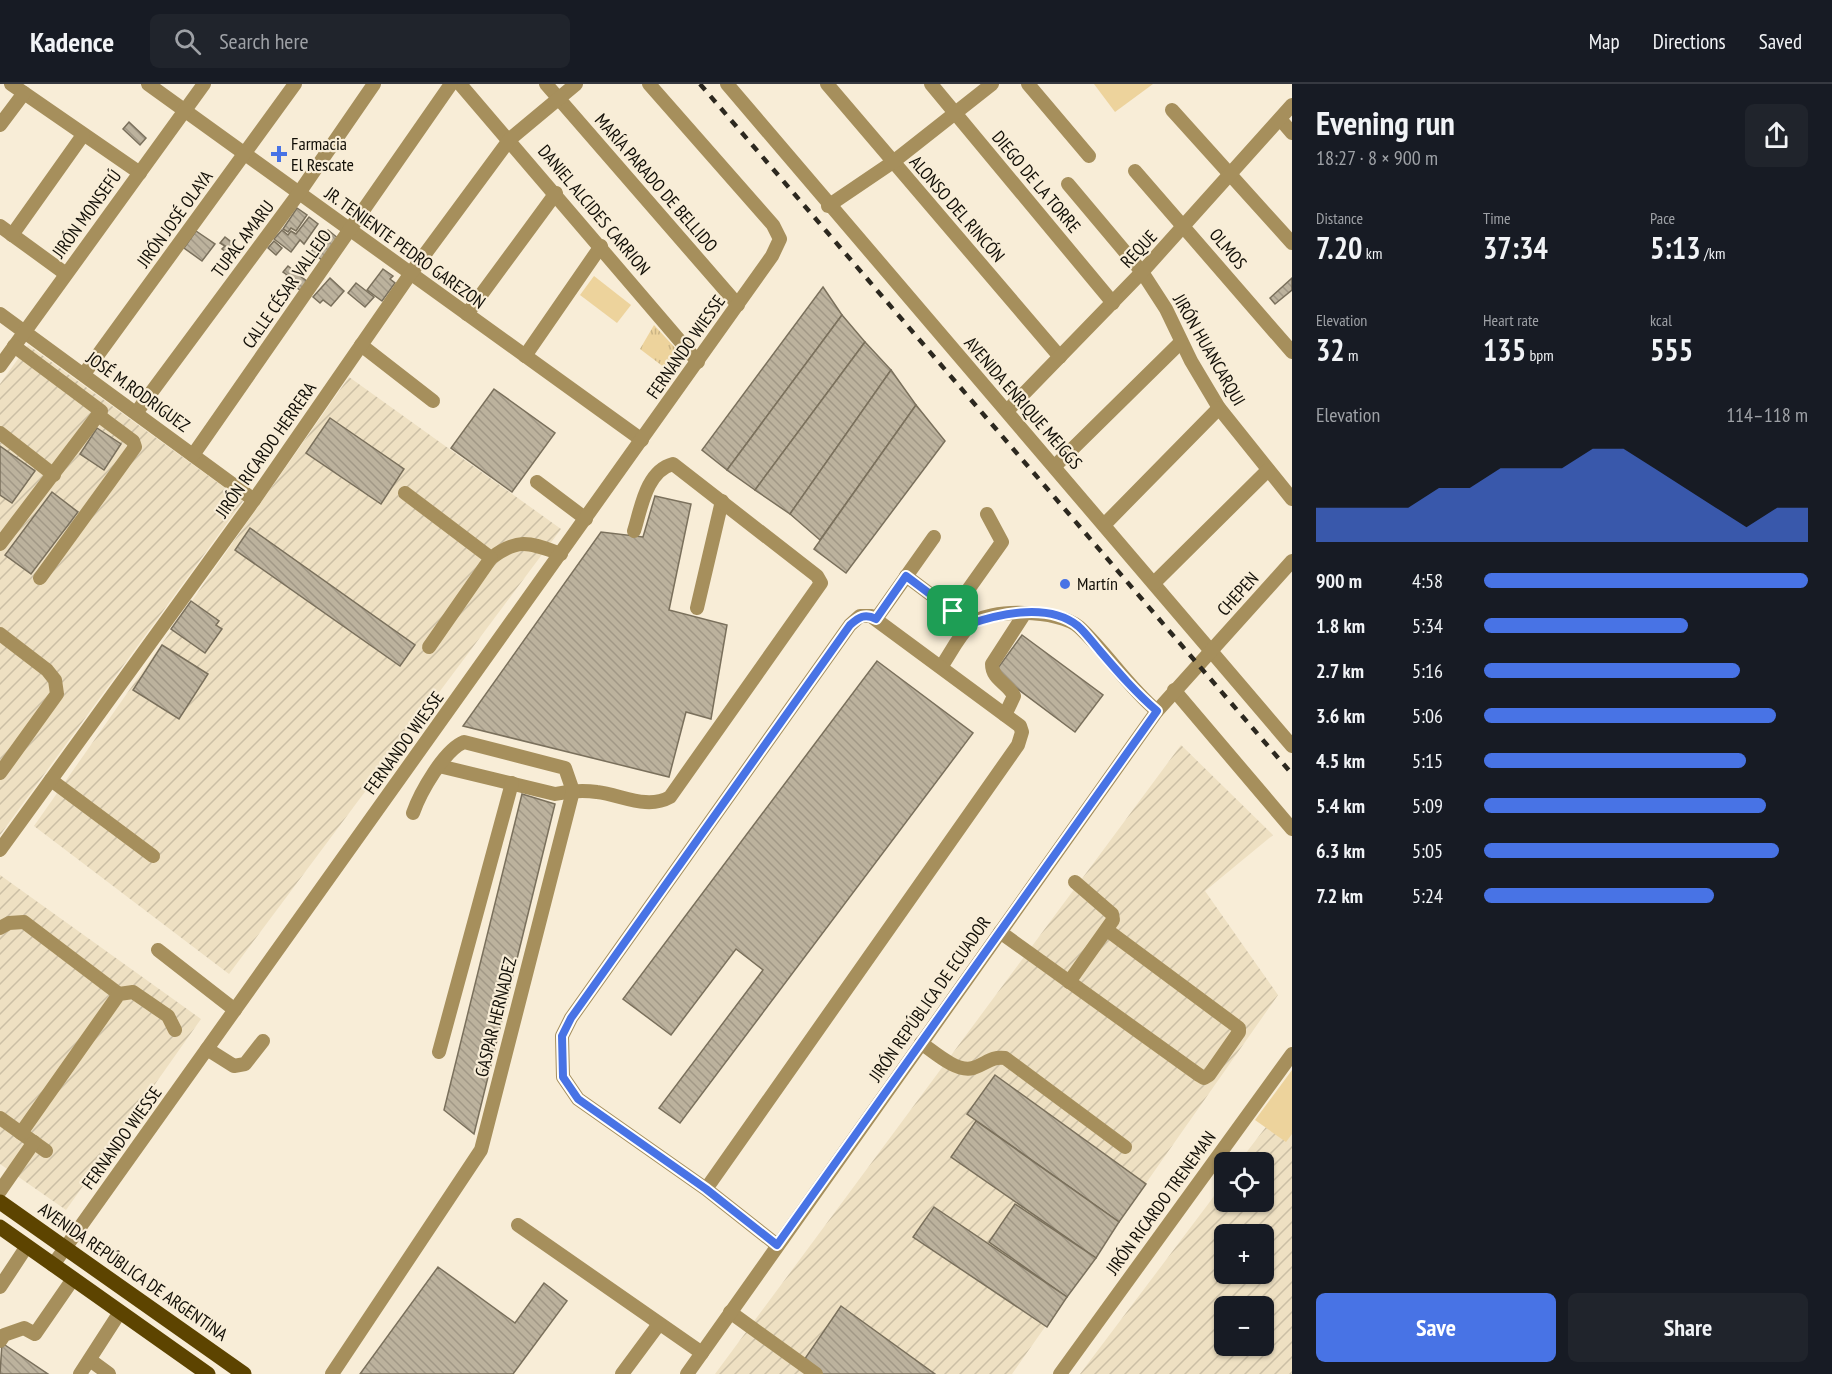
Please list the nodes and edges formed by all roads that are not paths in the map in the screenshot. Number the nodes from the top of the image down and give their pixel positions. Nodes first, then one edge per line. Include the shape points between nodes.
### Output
1 (11, 84) edge
2 (148, 84) edge
3 (204, 84) edge
4 (295, 84) edge
5 (374, 84) edge
6 (451, 84) edge
7 (460, 84) edge
8 (546, 84) edge
9 (576, 84) edge
10 (650, 84) edge
11 (727, 84) edge
12 (827, 84) edge
13 (931, 84) edge
14 (992, 84) edge
15 (1028, 84) edge
16 (24, 93) junction
17 (559, 99) junction
18 (1292, 105) edge
19 (1172, 110) dead end
20 (185, 111) junction
21 (956, 114) junction
22 (1280, 119) junction
23 (0, 125) edge
24 (1292, 133) edge
25 (83, 135) junction
26 (510, 139) junction
27 (244, 154) junction
28 (1089, 156) dead end
29 (893, 162) junction
30 (1135, 171) dead end
31 (140, 173) junction
32 (1231, 173) junction
33 (1068, 184) dead end
34 (299, 193) junction
35 (556, 193) junction
36 (828, 206) junction
37 (0, 226) edge
38 (1185, 226) junction
39 (351, 230) junction
40 (12, 235) junction
41 (1292, 243) edge
42 (601, 246) junction
43 (411, 273) junction
44 (1142, 273) junction
45 (66, 274) junction
46 (1113, 303) junction
47 (738, 305) junction
48 (0, 314) edge
49 (467, 314) junction
50 (24, 332) junction
51 (1181, 342) junction
52 (361, 345) junction
53 (14, 346) junction
54 (1292, 352) edge
55 (525, 356) junction
56 (1060, 357) junction
57 (698, 362) junction
58 (0, 366) edge
59 (84, 375) junction
60 (432, 401) dead end
61 (1219, 408) junction
62 (1007, 411) junction
63 (136, 414) junction
64 (98, 415) junction
65 (0, 433) edge
66 (642, 440) junction
67 (193, 455) junction
68 (1055, 466) junction
69 (1268, 470) junction
70 (54, 475) junction
71 (537, 482) dead end
72 (405, 493) dead end
73 (1292, 499) edge
74 (254, 500) junction
75 (722, 501) junction
76 (987, 514) dead end
77 (586, 519) junction
78 (1104, 525) junction
79 (634, 531) dead end
80 (934, 537) dead end
81 (0, 544) edge
82 (561, 554) junction
83 (491, 558) junction
84 (1292, 561) edge
85 (906, 576) junction
86 (40, 578) dead end
87 (1154, 583) junction
88 (697, 608) dead end
89 (953, 611) junction
90 (1025, 613) junction
91 (876, 619) junction
92 (970, 624) junction
93 (0, 634) edge
94 (429, 647) dead end
95 (1210, 651) junction
96 (941, 667) junction
97 (1174, 690) junction
98 (1157, 711) junction
99 (1005, 715) junction
100 (1290, 741) edge
101 (439, 766) junction
102 (0, 773) edge
103 (51, 780) junction
104 (512, 783) junction
105 (573, 790) junction
106 (413, 813) dead end
107 (1292, 829) edge
108 (0, 850) edge
109 (153, 856) dead end
110 (1076, 882) dead end
111 (0, 928) edge
112 (1107, 930) junction
113 (1000, 932) junction
114 (158, 950) dead end
115 (1069, 982) junction
116 (119, 994) junction
117 (235, 1010) junction
118 (175, 1030) dead end
119 (263, 1041) dead end
120 (921, 1043) junction
121 (207, 1049) junction
122 (438, 1052) dead end
123 (1292, 1053) edge
124 (0, 1118) edge
125 (21, 1133) junction
126 (34, 1142) junction
127 (1125, 1147) dead end
128 (46, 1151) dead end
129 (706, 1189) junction
130 (0, 1191) edge
131 (0, 1202) edge
132 (518, 1225) dead end
133 (0, 1227) edge
134 (777, 1245) junction
135 (27, 1246) junction
136 (65, 1248) junction
137 (53, 1264) junction
138 (73, 1279) junction
139 (0, 1287) edge
140 (120, 1312) junction
141 (730, 1312) junction
142 (659, 1324) junction
143 (0, 1341) edge
144 (702, 1353) junction
145 (90, 1360) junction
146 (80, 1374) edge
147 (109, 1374) edge
148 (208, 1374) edge
149 (244, 1374) edge
150 (332, 1374) edge
151 (622, 1374) edge
152 (687, 1374) edge
153 (816, 1374) edge
154 (1060, 1374) edge

1 - 16 street
2 - 20 street, JR. TENIENTE PEDRO GAREZON
3 - 20 street, JIRÓN MONSEFÚ
4 - 27 street, JIRÓN JOSÉ OLAYA
5 - 34 street, TUPAC AMARU
6 - 39 street, CALLE CÉSAR VALLEJO
7 - 26 street, DANIEL ALCIDES CARRION
8 - 17 street, MARÍA PARADO DE BELLIDO
9 - 17 street, JIRÓN RICARDO HERRERA
10 - 47 street, FERNANDO WIESSE via 773,225 780,239
11 - 36 street, AVENIDA ENRIQUE MEIGGS
12 - 29 street, ALONSO DEL RINCÓN
13 - 21 street, DIEGO DE LA TORRE
14 - 21 street
15 - 28 street
16 - 23 street
16 - 25 street
17 - 26 street, JIRÓN RICARDO HERRERA
17 - 47 street, MARÍA PARADO DE BELLIDO
18 - 22 street, REQUE
19 - 32 street
20 - 27 street, JR. TENIENTE PEDRO GAREZON
20 - 31 street, JIRÓN MONSEFÚ
21 - 29 street
21 - 46 street, DIEGO DE LA TORRE
22 - 24 street
22 - 32 street, REQUE
25 - 31 street
25 - 40 street
26 - 35 street, DANIEL ALCIDES CARRION
26 - 43 street, JIRÓN RICARDO HERRERA
27 - 34 street, JR. TENIENTE PEDRO GAREZON
27 - 59 street, JIRÓN JOSÉ OLAYA
29 - 36 street
29 - 56 street, ALONSO DEL RINCÓN
30 - 38 street, OLMOS
31 - 45 street, JIRÓN MONSEFÚ
32 - 38 street, REQUE
32 - 41 street
33 - 44 street, JIRÓN HUANCARQUI
34 - 39 street, JR. TENIENTE PEDRO GAREZON
34 - 63 street, TUPAC AMARU
35 - 42 street, DANIEL ALCIDES CARRION
35 - 49 street
36 - 62 street, AVENIDA ENRIQUE MEIGGS
37 - 40 street
38 - 44 street, REQUE
38 - 54 street, OLMOS
39 - 43 street, JR. TENIENTE PEDRO GAREZON
39 - 67 street, CALLE CÉSAR VALLEJO
40 - 45 street
42 - 55 street
42 - 57 street, DANIEL ALCIDES CARRION
43 - 49 street, JR. TENIENTE PEDRO GAREZON
43 - 52 street, JIRÓN RICARDO HERRERA
44 - 46 street, REQUE
44 - 51 street, JIRÓN HUANCARQUI via 1167,309
45 - 50 street, JIRÓN MONSEFÚ
46 - 56 street, REQUE
47 - 57 street, FERNANDO WIESSE
48 - 50 street, JOSÉ M.RODRIGUEZ
49 - 55 street, JR. TENIENTE PEDRO GAREZON
50 - 53 street, JIRÓN MONSEFÚ
50 - 59 street, JOSÉ M.RODRIGUEZ
51 - 61 street, JIRÓN HUANCARQUI
51 - 68 street
52 - 60 street
52 - 74 street, JIRÓN RICARDO HERRERA
53 - 58 street, JIRÓN MONSEFÚ
53 - 64 street via 101,411
55 - 66 street, JR. TENIENTE PEDRO GAREZON
56 - 62 street, REQUE
57 - 66 street, FERNANDO WIESSE
59 - 63 street, JOSÉ M.RODRIGUEZ
61 - 69 street, JIRÓN HUANCARQUI
61 - 78 street
62 - 68 street, AVENIDA ENRIQUE MEIGGS
63 - 67 street, JOSÉ M.RODRIGUEZ
64 - 70 street
64 - 86 street via 133,441 135,447
65 - 70 street
66 - 77 street, FERNANDO WIESSE
67 - 74 street, JOSÉ M.RODRIGUEZ
68 - 78 street, AVENIDA ENRIQUE MEIGGS
69 - 73 street, JIRÓN HUANCARQUI
69 - 87 street
70 - 81 street
71 - 77 street
72 - 83 street
74 - 103 street, JIRÓN RICARDO HERRERA
75 - 79 street via 670,465 648,486
75 - 88 street
75 - 105 street via 817,576 820,583 816,592 670,797 655,804
76 - 89 street via 1002,542
77 - 82 street, FERNANDO WIESSE
78 - 87 street, AVENIDA ENRIQUE MEIGGS
80 - 85 street
82 - 83 street via 524,542 507,546
82 - 117 street, FERNANDO WIESSE
83 - 94 street
84 - 95 street, CHEPEN
85 - 89 street
85 - 91 street
87 - 95 street, AVENIDA ENRIQUE MEIGGS
89 - 92 street
90 - 92 street
90 - 98 street via 1060,617 1078,626
90 - 99 street via 992,664 996,678 1014,696
91 - 96 street
91 - 129 street via 861,616 850,625 562,1036 563,1077 578,1099
92 - 96 street
93 - 102 street via 47,670 55,680 57,694
95 - 97 street, JIRÓN REPÚBLICA DE ECUADOR
95 - 100 street, AVENIDA ENRIQUE MEIGGS
96 - 99 street
97 - 98 street, JIRÓN REPÚBLICA DE ECUADOR
97 - 107 street
98 - 113 street, JIRÓN REPÚBLICA DE ECUADOR
99 - 129 street via 1020,726 1018,745
101 - 104 street
101 - 105 street via 464,742 565,768
101 - 106 street
103 - 108 street, JIRÓN RICARDO HERRERA
103 - 109 street
104 - 105 street via 555,794
104 - 122 street
105 - 150 street, GASPAR HERNADEZ via 481,1149
110 - 112 street via 1112,914
111 - 116 street via 24,922
112 - 115 street
112 - 115 street via 1239,1028 1209,1075 1199,1075
113 - 115 street
113 - 120 street, JIRÓN REPÚBLICA DE ECUADOR
114 - 117 street
116 - 118 street via 133,992 168,1016
116 - 125 street
117 - 121 street, FERNANDO WIESSE
119 - 121 street via 245,1064 234,1066
120 - 127 street via 963,1069 996,1057 1005,1058
120 - 134 street, JIRÓN REPÚBLICA DE ECUADOR
121 - 136 street, FERNANDO WIESSE
123 - 154 street, JIRÓN RICARDO TRENEMAN
124 - 125 street
125 - 126 street
126 - 128 street
126 - 130 street
129 - 134 street
131 - 136 main road, AVENIDA REPÚBLICA DE ARGENTINA
132 - 142 street
133 - 135 main road
134 - 141 street, JIRÓN REPÚBLICA DE ECUADOR
135 - 137 main road
135 - 139 street
136 - 137 street, FERNANDO WIESSE
136 - 149 main road, AVENIDA REPÚBLICA DE ARGENTINA
137 - 138 main road
138 - 140 main road
138 - 143 street via 35,1334 24,1328 4,1335
140 - 145 street
140 - 148 main road
141 - 144 street, JIRÓN REPÚBLICA DE ECUADOR
141 - 153 street
142 - 144 street
142 - 151 street
144 - 152 street, JIRÓN REPÚBLICA DE ECUADOR
145 - 146 street
145 - 147 street

